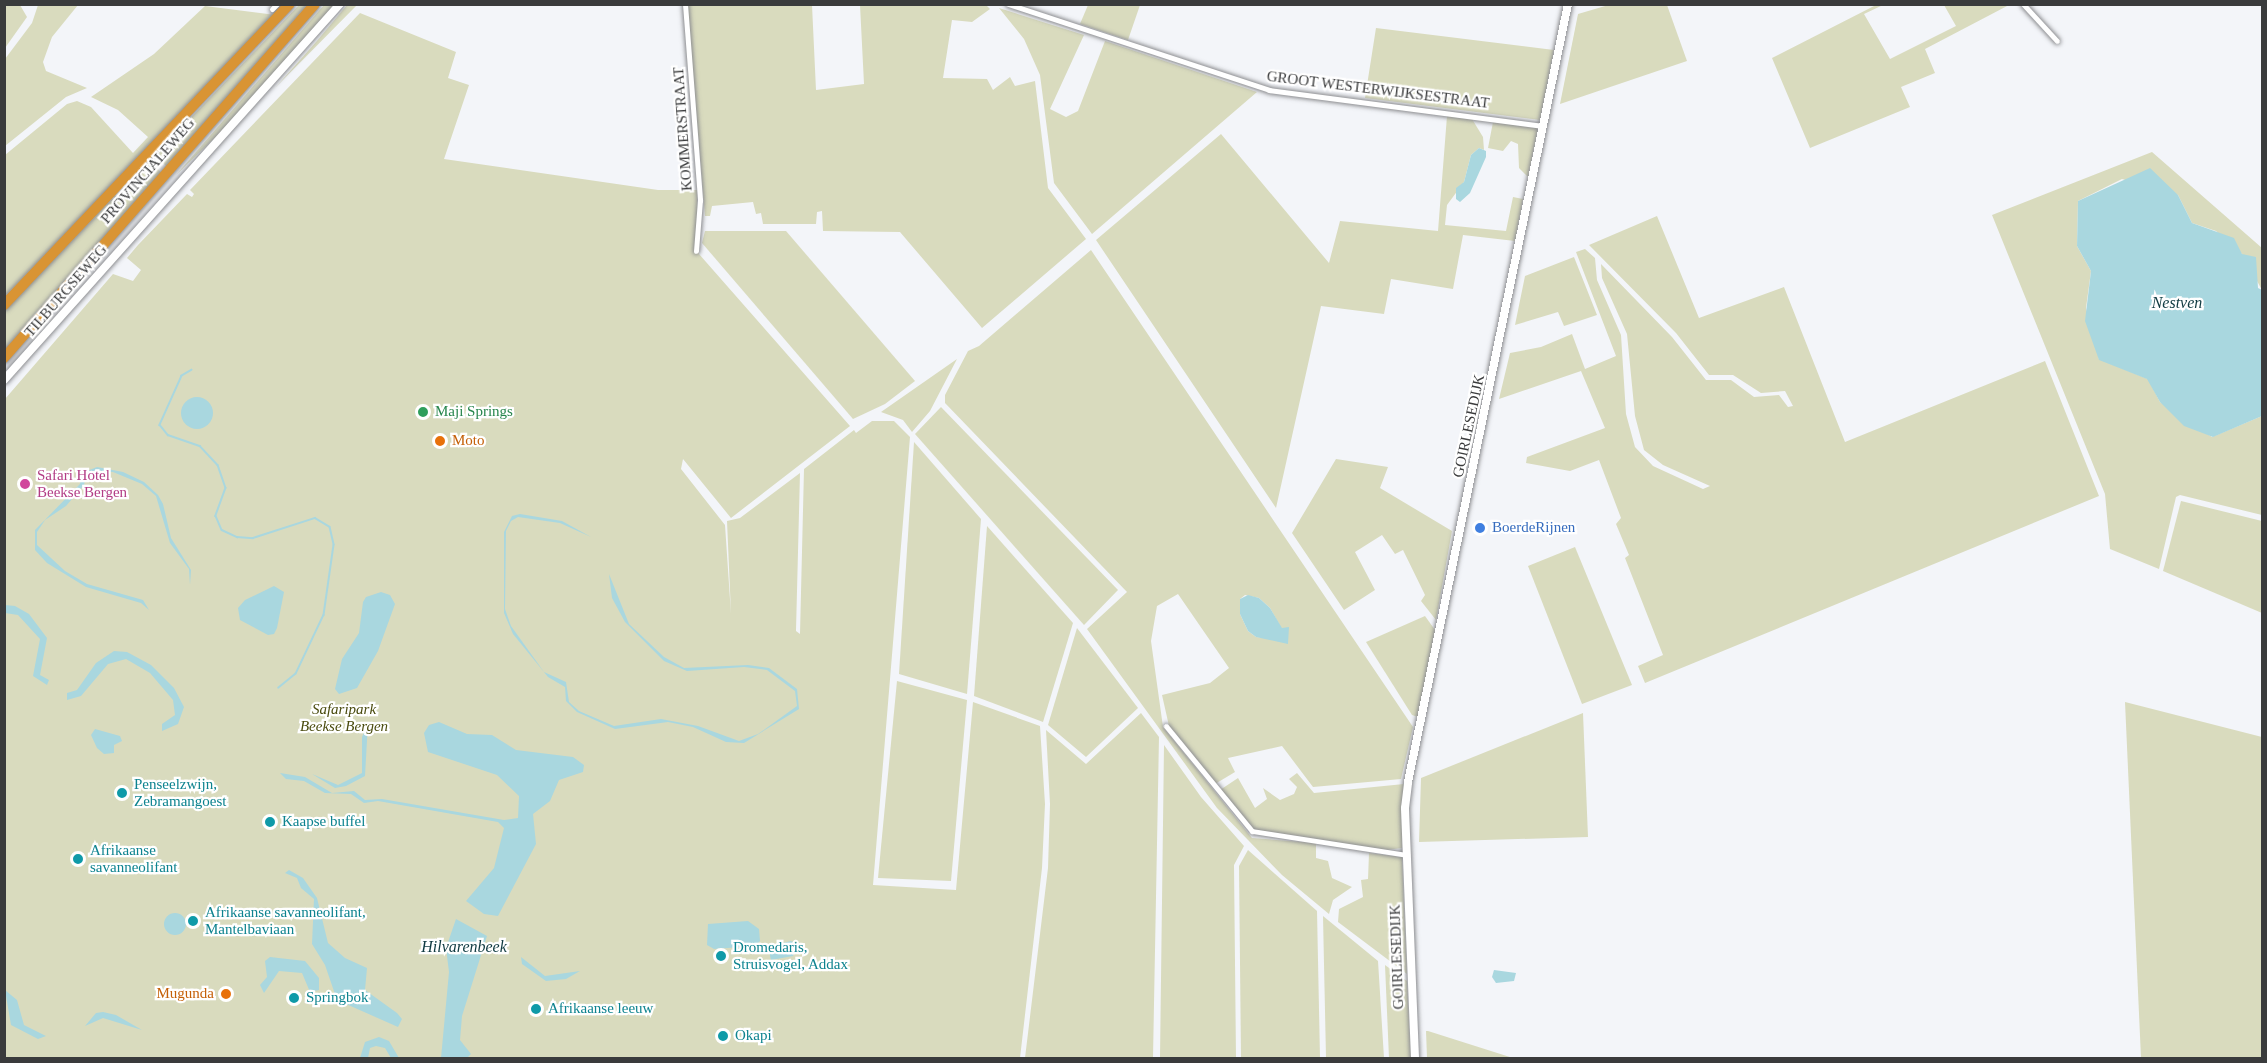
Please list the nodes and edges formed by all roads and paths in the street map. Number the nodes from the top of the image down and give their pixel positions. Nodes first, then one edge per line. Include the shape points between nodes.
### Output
1 (290, 4) edge
2 (315, 4) edge
3 (340, 4) edge
4 (685, 4) edge
5 (1008, 4) edge
6 (1568, 4) edge
7 (2023, 4) edge
8 (2057, 41) dead end
9 (1543, 126) junction
10 (696, 251) dead end
11 (4, 305) edge
12 (4, 358) edge
13 (4, 380) edge
14 (1166, 726) dead end
15 (1407, 855) junction
16 (1415, 1059) edge

1 - 11 highway, PROVINCIALEWEG
2 - 12 highway, PROVINCIALEWEG
3 - 13 street, TILBURGSEWEG
4 - 10 street, KOMMERSTRAAT via 699,183
5 - 9 street, GROOT WESTERWIJKSESTRAAT via 1269,90
6 - 9 street, GOIRLESEDIJK
7 - 8 street
9 - 15 street, GOIRLESEDIJK via 1408,782
14 - 15 street via 1252,831
15 - 16 street, GOIRLESEDIJK

